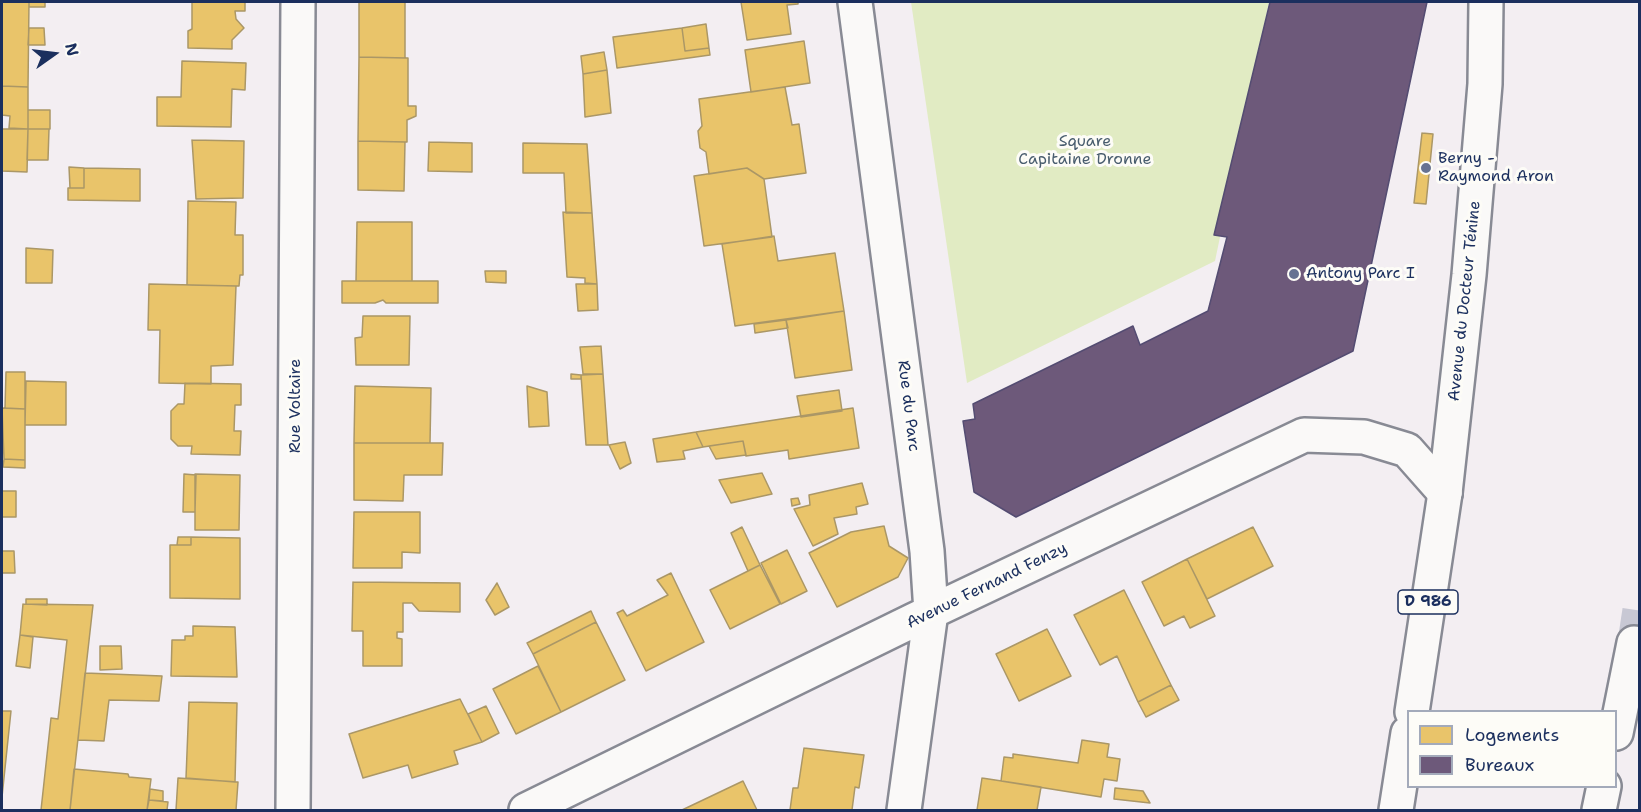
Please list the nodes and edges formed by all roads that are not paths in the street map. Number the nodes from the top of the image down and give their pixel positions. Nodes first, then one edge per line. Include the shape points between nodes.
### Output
1 (298, 2) edge
2 (855, 2) edge
3 (1486, 2) edge
4 (1445, 493) junction
5 (931, 612) junction
6 (1634, 644) dead end
7 (1412, 710) edge
8 (1617, 728) edge
9 (1407, 739) edge
10 (1604, 788) edge
11 (293, 810) edge
12 (526, 810) edge
13 (904, 810) edge
14 (1396, 810) edge
15 (1599, 810) edge

1 - 11 main road, Rue Voltaire
2 - 5 main road, Rue du Parc via 927,551
3 - 4 main road, Avenue du Docteur Ténine / D 986 via 1485,96
4 - 5 main road, Avenue Fernand Fenzy via 1407,450 1364,436 1304,435
4 - 7 main road, D 986
5 - 12 main road, Avenue Fernand Fenzy
5 - 13 main road, Rue du Parc
6 - 8 main road
9 - 14 main road
10 - 15 main road

